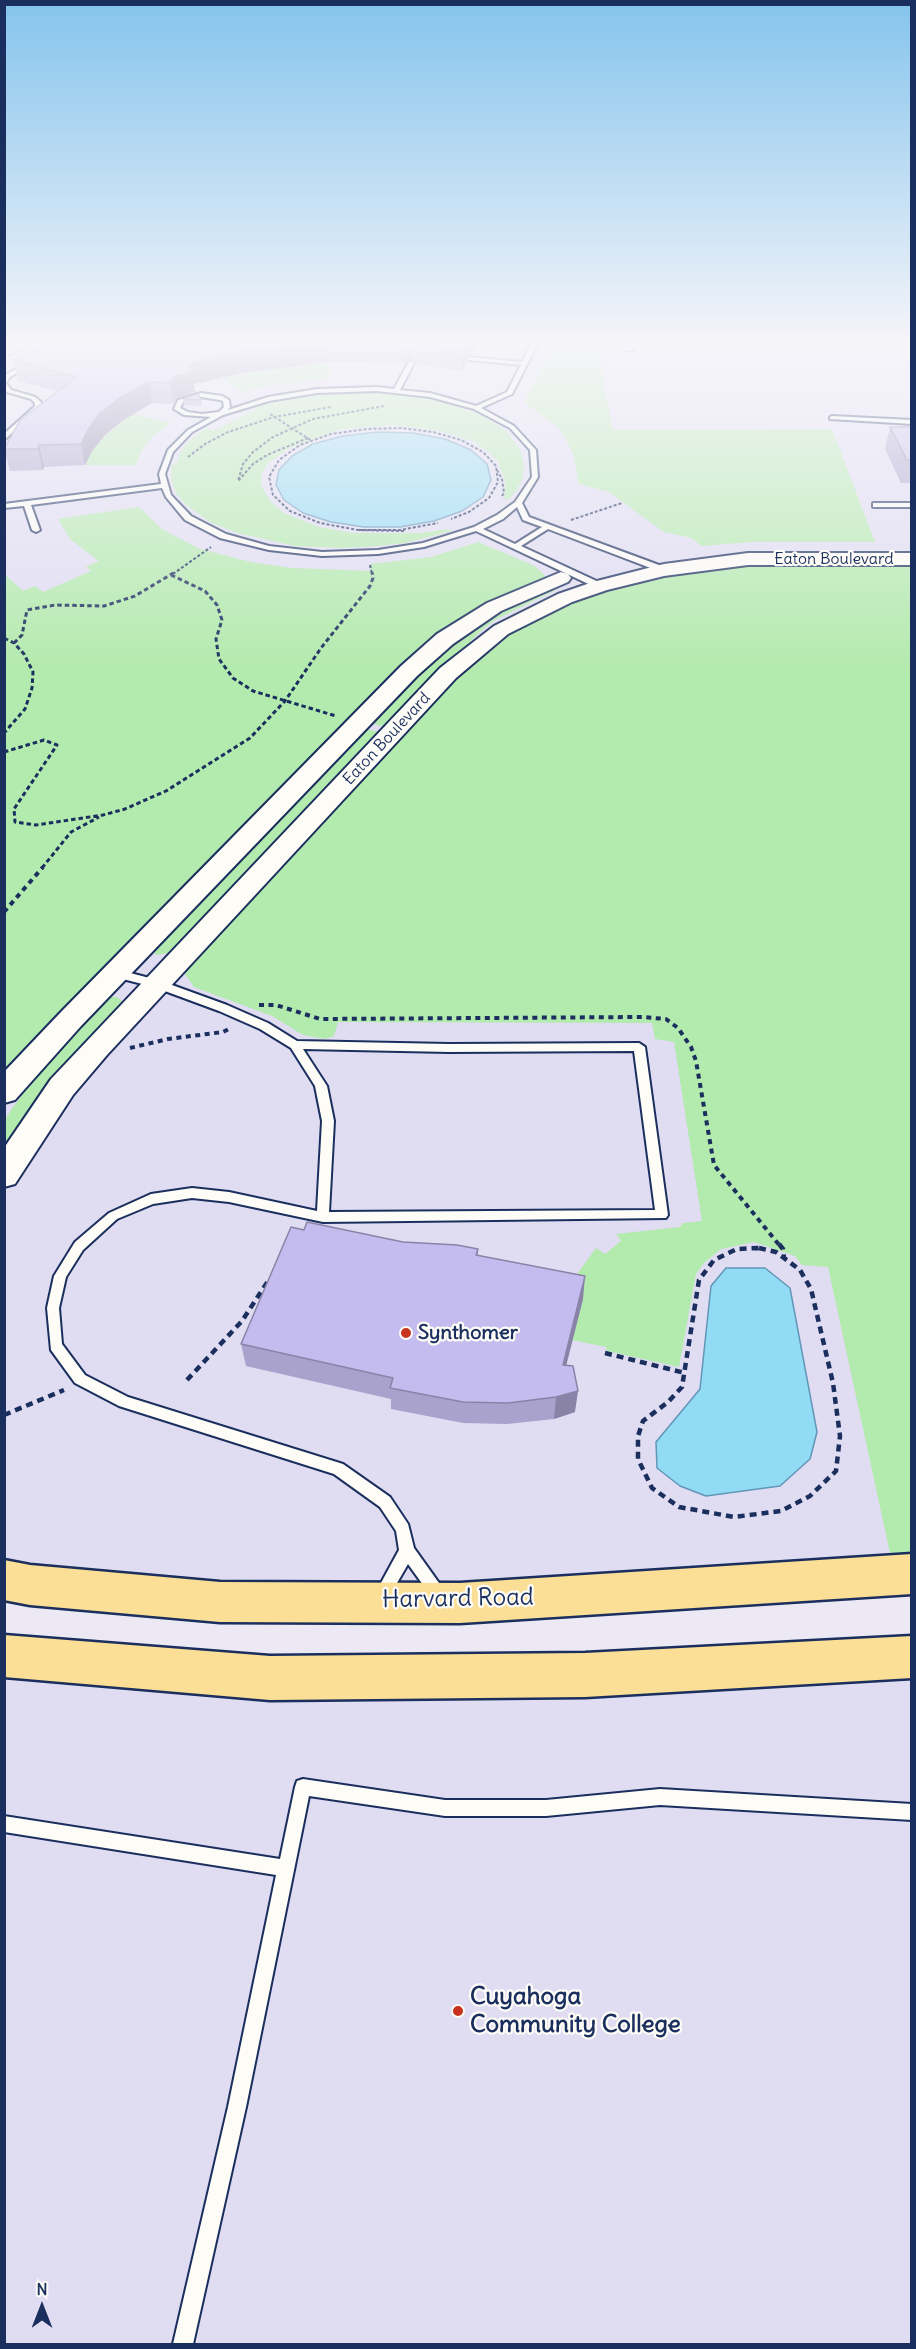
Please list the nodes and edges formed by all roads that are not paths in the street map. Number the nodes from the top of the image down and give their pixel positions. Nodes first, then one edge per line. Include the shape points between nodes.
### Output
1 (169, 453) edge
2 (532, 453) edge
3 (165, 486) junction
4 (27, 503) junction
5 (518, 503) junction
6 (876, 505) dead end
7 (912, 505) edge
8 (4, 506) edge
9 (548, 526) junction
10 (477, 529) junction
11 (36, 530) dead end
12 (912, 542) edge
13 (516, 546) junction
14 (631, 558) junction
15 (912, 559) edge
16 (664, 570) junction
17 (575, 573) junction
18 (600, 586) junction
19 (115, 973) junction
20 (157, 984) junction
21 (295, 1046) junction
22 (4, 1092) edge
23 (4, 1175) edge
24 (323, 1217) junction
25 (407, 1551) junction
26 (912, 1574) edge
27 (4, 1580) edge
28 (378, 1601) junction
29 (445, 1603) junction
30 (4, 1656) edge
31 (912, 1657) edge
32 (912, 1812) edge
33 (4, 1824) edge
34 (286, 1868) junction
35 (183, 2344) edge

1 - 3 lane via 162,474
2 - 5 lane via 535,477
3 - 4 lane
3 - 10 lane via 168,496 188,518 223,536 269,548 322,554 378,552 424,545
4 - 8 lane
4 - 11 lane
5 - 9 lane via 526,518
5 - 10 lane
6 - 7 lane
9 - 13 lane
9 - 14 lane
10 - 13 lane
12 - 14 street, Eaton Boulevard via 751,542
13 - 17 lane
14 - 16 lane
14 - 17 street, Eaton Boulevard
15 - 16 street, Eaton Boulevard via 748,560
16 - 18 street, Eaton Boulevard
17 - 18 lane
17 - 19 street, Eaton Boulevard via 494,607 427,654
18 - 20 street, Eaton Boulevard via 533,612 472,652
19 - 20 lane
19 - 22 street, Eaton Boulevard
20 - 21 lane via 264,1026
20 - 23 street, Eaton Boulevard via 62,1087
21 - 24 lane via 321,1086 328,1121
21 - 24 lane via 639,1047 662,1215
24 - 25 lane via 192,1193 151,1199 114,1216 79,1246 60,1276 53,1308 56,1346 80,1378 124,1402 338,1469 385,1502 403,1529
25 - 28 lane
25 - 29 lane
26 - 29 main road, Harvard Road
27 - 28 main road, Harvard Road via 220,1602
28 - 29 main road, Harvard Road
30 - 31 main road via 270,1678 585,1675
32 - 34 lane via 660,1797 546,1808 445,1808 303,1787
33 - 34 lane
34 - 35 lane

